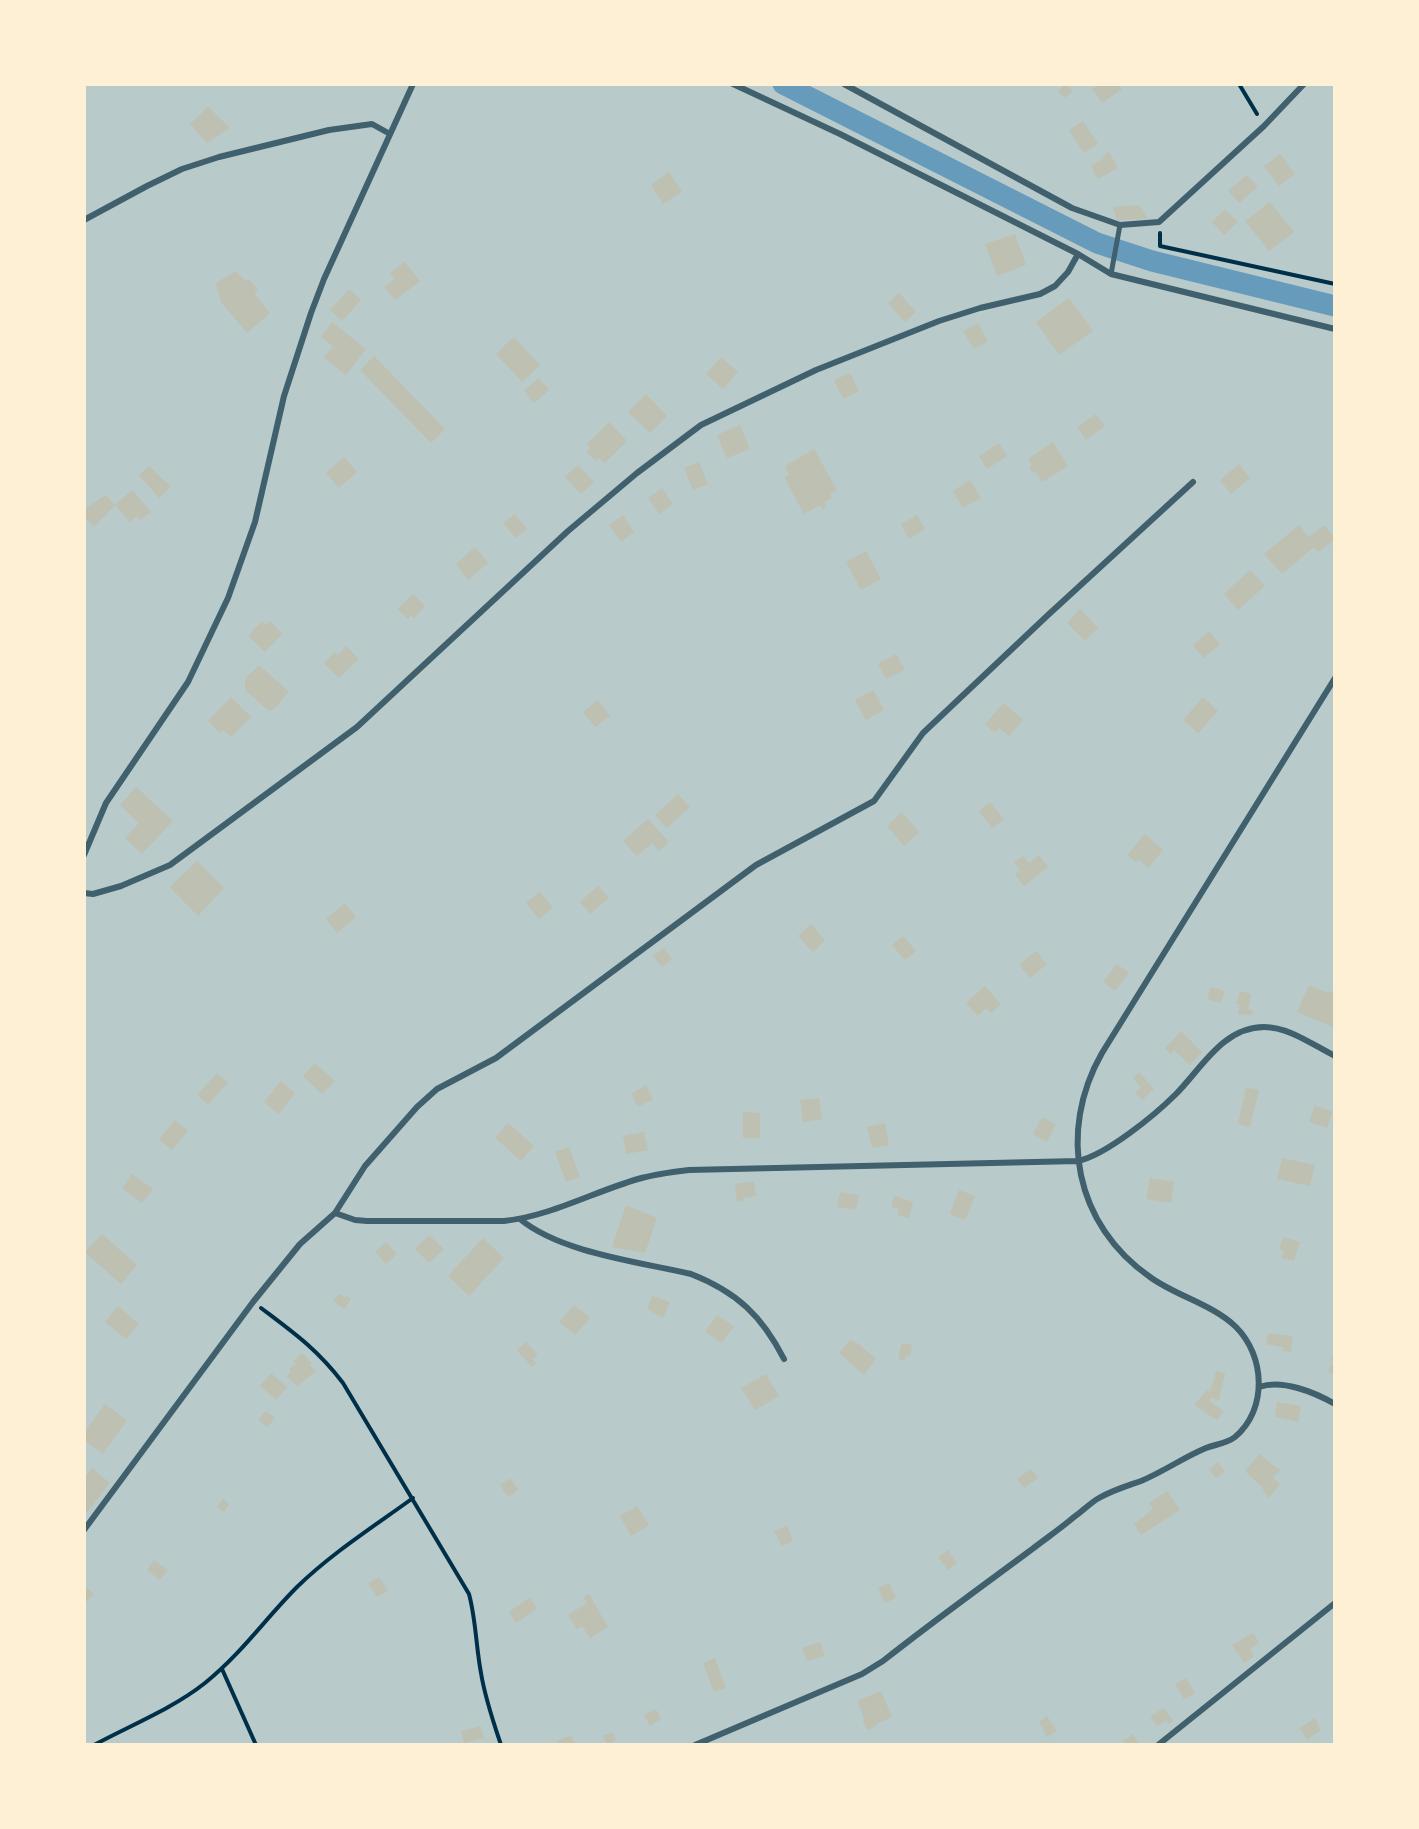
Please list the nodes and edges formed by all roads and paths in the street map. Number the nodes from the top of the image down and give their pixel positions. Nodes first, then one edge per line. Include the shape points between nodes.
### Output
1 (413, 84) edge
2 (733, 84) edge
3 (844, 84) edge
4 (1239, 84) edge
5 (1304, 84) edge
6 (1264, 126) junction
7 (390, 134) junction
8 (84, 220) edge
9 (1159, 222) junction
10 (1120, 225) junction
11 (1078, 254) junction
12 (1111, 274) junction
13 (1335, 284) edge
14 (1335, 329) edge
15 (1193, 482) dead end
16 (1335, 678) edge
17 (84, 855) edge
18 (84, 893) edge
19 (1335, 1056) edge
20 (1078, 1161) junction
21 (335, 1213) junction
22 (520, 1219) junction
23 (253, 1302) junction
24 (784, 1359) dead end
25 (1259, 1387) junction
26 (1335, 1404) edge
27 (413, 1498) junction
28 (84, 1530) edge
29 (1335, 1603) edge
30 (222, 1669) junction
31 (94, 1745) edge
32 (255, 1745) edge
33 (501, 1745) edge
34 (694, 1745) edge
35 (1158, 1745) edge

1 - 7 street
2 - 11 street
3 - 10 street via 1072,208
4 - 6 path
5 - 6 street
6 - 9 street
7 - 8 street via 372,124 219,157 182,169
7 - 17 street via 311,313 284,396 255,522 228,598 188,682 106,803
9 - 10 street
9 - 13 path via 1160,246
10 - 12 street
11 - 12 street
11 - 18 street via 1055,286 1040,294 939,321 816,370 701,425 637,472 568,531 357,727 170,865 121,886
12 - 14 street
15 - 21 street via 923,733 874,801 756,865 496,1058 438,1089 397,1127 365,1166
16 - 20 street via 1093,1069 1079,1116
19 - 20 street via 1280,1029 1251,1028 1236,1033 1163,1106 1100,1153
20 - 22 street via 689,1170 640,1178
20 - 25 street via 1088,1200 1114,1245 1152,1279 1235,1326 1254,1355
21 - 22 street via 367,1221
21 - 23 street via 300,1244
22 - 24 street via 533,1230 563,1243 709,1281 754,1313 772,1335
23 - 27 path via 324,1359 343,1383
23 - 28 street
25 - 26 street via 1268,1384 1300,1389
25 - 34 street via 1252,1412 1236,1436 1098,1498 862,1674
27 - 30 path via 315,1571
27 - 33 path via 469,1594 488,1708
29 - 35 street
30 - 31 path via 178,1700
30 - 32 path

